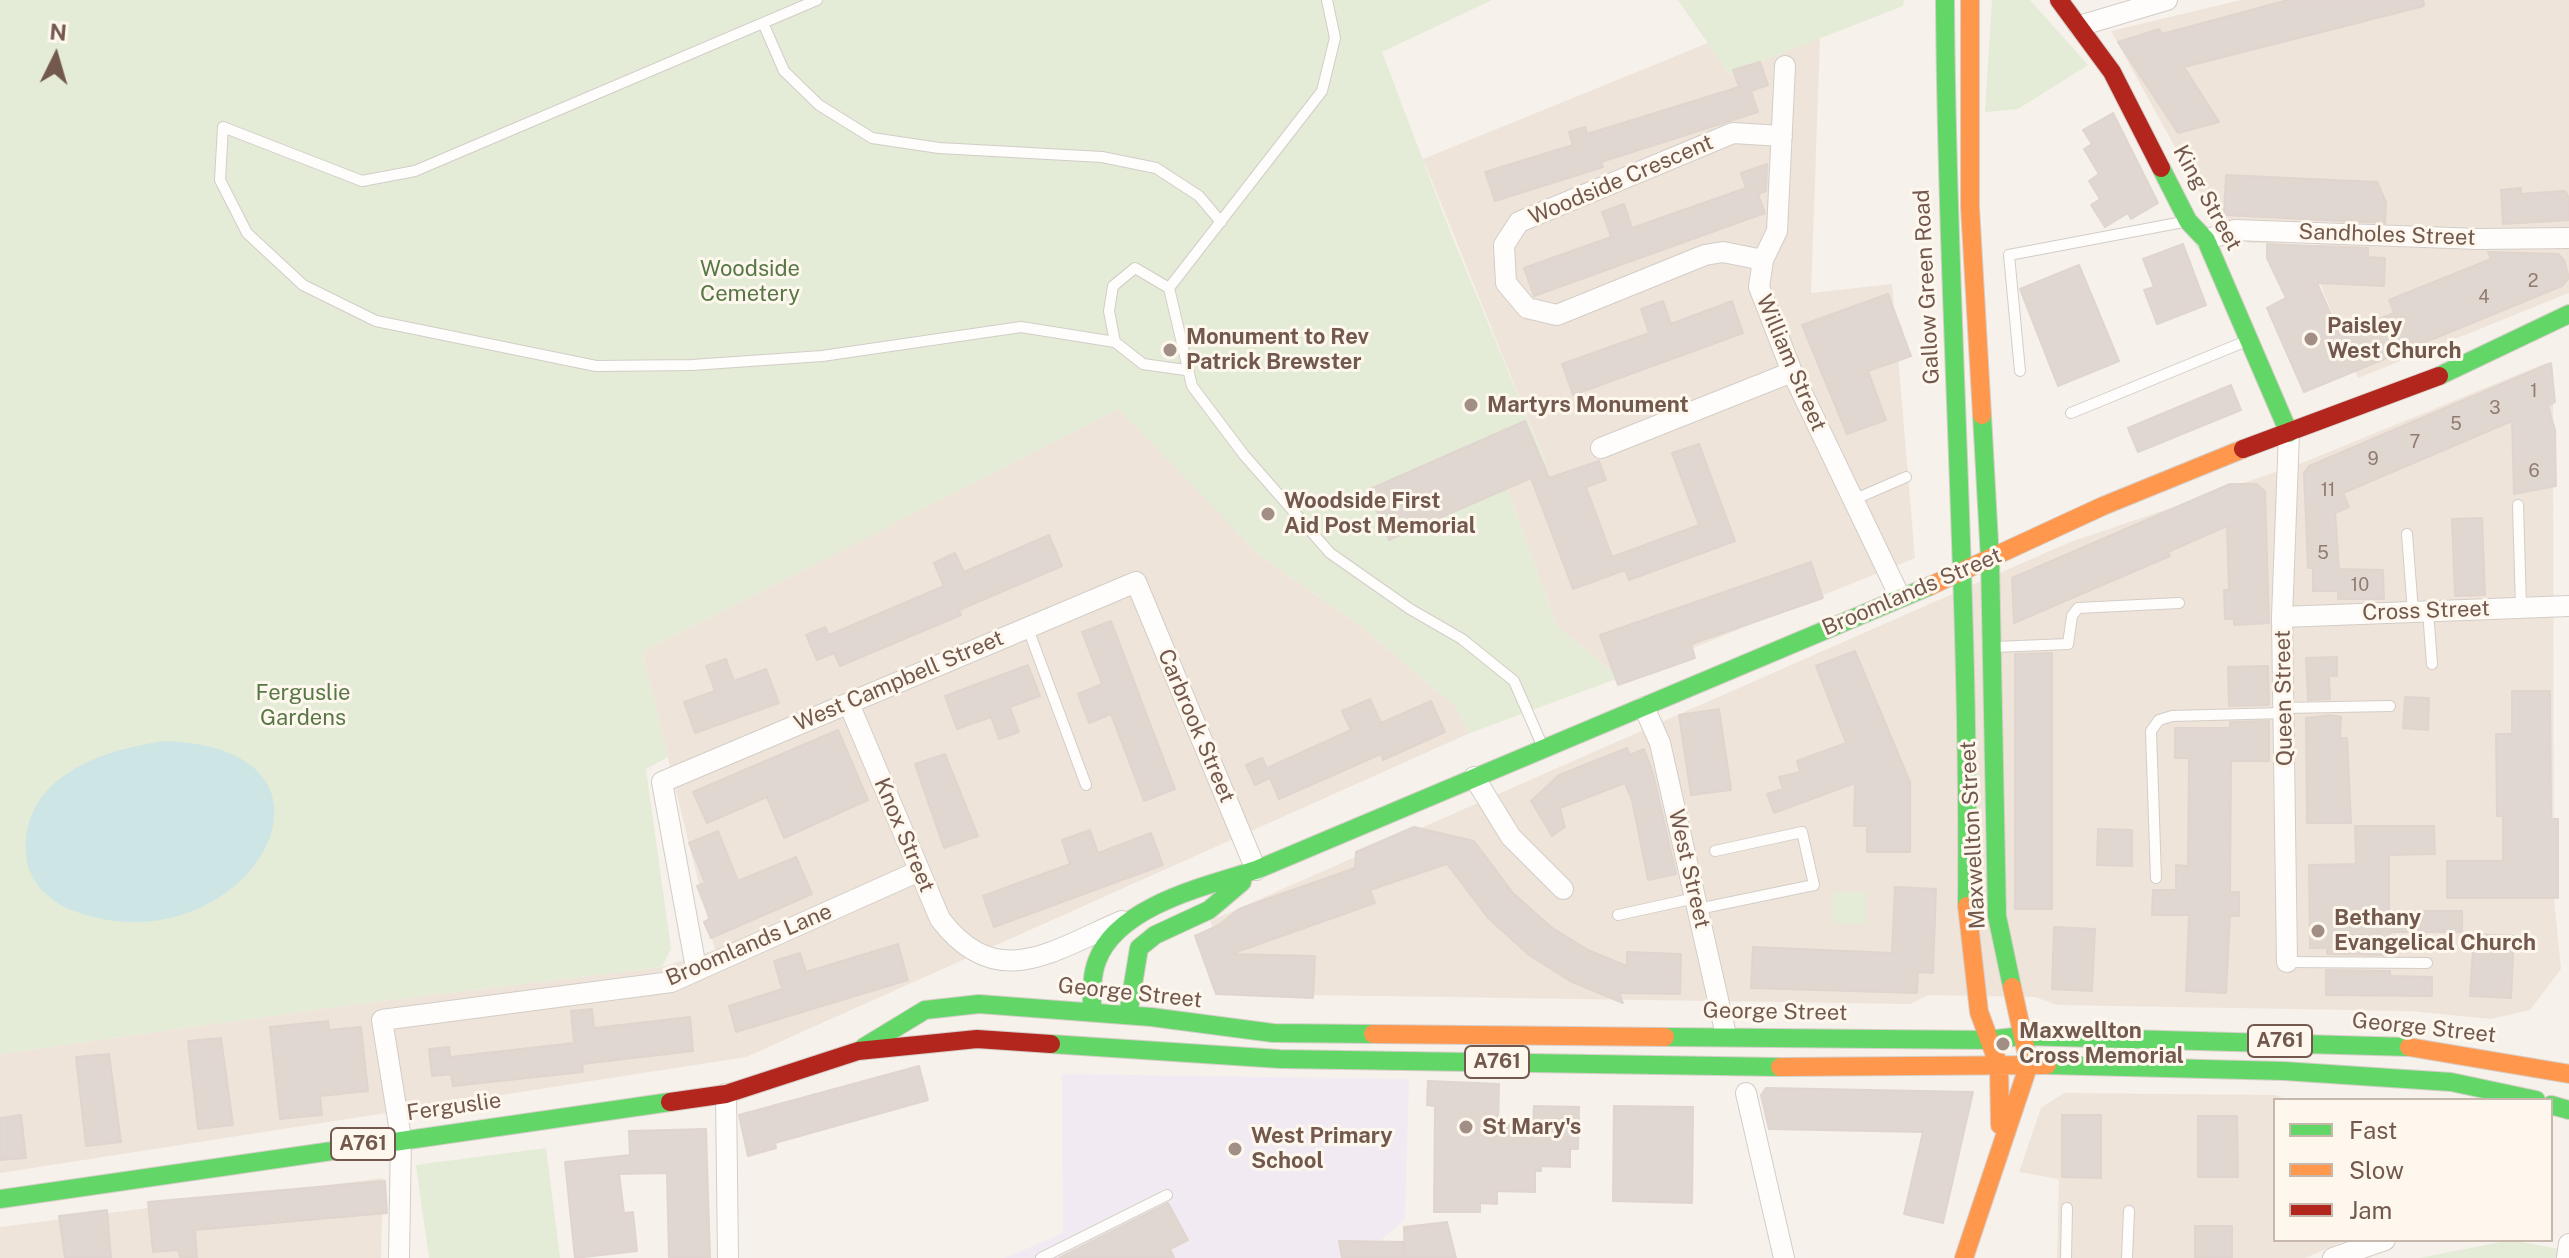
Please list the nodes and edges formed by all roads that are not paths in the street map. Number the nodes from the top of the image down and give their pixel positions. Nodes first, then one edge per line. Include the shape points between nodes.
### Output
1 (817, 0) edge
2 (1327, 0) edge
3 (1945, 0) edge
4 (1970, 0) edge
5 (2059, 0) edge
6 (2167, 0) edge
7 (763, 23) junction
8 (2079, 26) junction
9 (1785, 66) dead end
10 (1782, 136) junction
11 (2188, 221) junction
12 (1221, 222) junction
13 (2569, 238) edge
14 (2206, 240) junction
15 (1763, 260) junction
16 (1169, 288) junction
17 (2569, 314) edge
18 (2250, 339) junction
19 (1115, 342) junction
20 (1185, 370) junction
21 (2020, 371) dead end
22 (1792, 372) junction
23 (2071, 413) dead end
24 (2289, 433) junction
25 (1601, 448) dead end
26 (1906, 477) dead end
27 (1851, 501) junction
28 (2518, 505) dead end
29 (2407, 534) dead end
30 (1990, 560) junction
31 (1961, 573) junction
32 (1136, 582) joint
33 (1900, 597) junction
34 (2179, 603) dead end
35 (2569, 606) edge
36 (2521, 607) junction
37 (2420, 611) junction
38 (2282, 617) junction
39 (1027, 626) junction
40 (1992, 647) junction
41 (2432, 664) dead end
42 (849, 704) junction
43 (2390, 706) dead end
44 (1644, 707) junction
45 (2284, 711) junction
46 (1543, 747) junction
47 (1474, 777) junction
48 (1086, 785) dead end
49 (1715, 851) dead end
50 (1256, 870) junction
51 (919, 871) junction
52 (2156, 878) dead end
53 (1563, 889) dead end
54 (1697, 903) junction
55 (1140, 914) junction
56 (1618, 915) dead end
57 (976, 954) joint
58 (2287, 962) joint
59 (2427, 963) dead end
60 (696, 968) junction
61 (1092, 1011) junction
62 (1128, 1015) junction
63 (1726, 1035) junction
64 (2022, 1036) junction
65 (1988, 1040) junction
66 (1127, 1049) junction
67 (858, 1051) junction
68 (2029, 1064) junction
69 (1999, 1066) junction
70 (2569, 1074) edge
71 (1746, 1093) dead end
72 (726, 1094) junction
73 (2527, 1098) edge
74 (401, 1138) junction
75 (2001, 1148) junction
76 (1167, 1195) dead end
77 (0, 1199) edge
78 (2067, 1208) dead end
79 (2129, 1211) dead end
80 (2379, 1242) edge
81 (2569, 1244) edge
82 (399, 1258) edge
83 (728, 1258) edge
84 (1041, 1258) edge
85 (1784, 1258) edge
86 (1964, 1258) edge
87 (2066, 1258) edge
88 (2127, 1258) edge
89 (2333, 1258) edge
90 (2567, 1258) edge

1 - 7 lane
2 - 12 lane via 1335,38 1322,91
3 - 31 main road, Gallow Green Road via 1946,187
4 - 30 main road via 1970,207
5 - 8 main road, King Street
6 - 8 street
7 - 12 lane via 784,71 819,105 872,138 939,148 1102,157 1156,168 1199,196
7 - 19 lane via 415,171 362,181 223,127 220,180 247,233 303,285 376,321 596,366 822,356 1021,327
8 - 11 main road, King Street via 2112,72
9 - 10 street, William Street
10 - 15 street, William Street via 1777,231
10 - 15 street, Woodside Crescent via 1733,133 1519,222 1504,245 1506,283 1527,308 1557,315 1705,255 1723,252
11 - 14 main road, King Street
11 - 21 lane via 2009,255
12 - 16 lane
13 - 14 street, Sandholes Street via 2235,230
14 - 18 main road, King Street
15 - 22 street, William Street via 1759,287
16 - 19 lane via 1135,268 1113,286 1109,311
16 - 20 lane
17 - 24 main road, Broomlands Street via 2411,389
18 - 23 lane
18 - 24 main road, King Street
19 - 20 lane via 1143,364
20 - 46 lane via 1244,455 1330,553 1462,639 1514,681
22 - 25 street
22 - 27 street, William Street
24 - 30 main road, Broomlands Street via 2103,506
24 - 38 street, Queen Street
26 - 27 lane
27 - 33 street, William Street
28 - 36 lane
29 - 37 lane
30 - 31 main road, Broomlands Street
30 - 40 main road, Maxwellton Street
31 - 33 main road, Broomlands Street
31 - 65 main road, Maxwellton Street via 1969,731 1967,925
32 - 39 street, West Campbell Street
32 - 50 street, Carbrook Street
33 - 44 main road, Broomlands Street
34 - 40 lane via 2078,608 2068,644
35 - 36 street, Cross Street
36 - 37 street, Cross Street
37 - 38 street, Cross Street
37 - 41 lane
38 - 45 street, Queen Street
39 - 42 street, West Campbell Street
39 - 48 lane
40 - 64 main road, Maxwellton Street via 1997,916
42 - 51 street, Knox Street
42 - 60 street, West Campbell Street via 662,782
43 - 45 lane
44 - 46 main road, Broomlands Street
44 - 54 street, West Street via 1660,743
45 - 52 lane via 2159,720 2151,731
45 - 58 street, Queen Street
46 - 47 main road, Broomlands Street
47 - 50 main road, Broomlands Street
47 - 53 street via 1511,837
49 - 54 lane via 1802,832 1814,885
50 - 55 main road, Broomlands Street
50 - 62 main road, Broomlands Street via 1209,910 1139,948
51 - 57 street, Knox Street via 940,919
51 - 60 street, Broomlands Lane
54 - 56 lane
54 - 63 street, West Street
55 - 57 street, Broomlands Street via 1025,961
55 - 61 main road, Broomlands Street via 1101,951
58 - 59 lane
60 - 74 street, Broomlands Lane via 671,982 382,1020
61 - 62 main road, George Street / A761
61 - 66 main road
61 - 67 main road, George Street / A761 via 979,1004 925,1010
62 - 63 main road, George Street / A761 via 1273,1033
62 - 66 main road
63 - 65 main road, George Street / A761
64 - 65 main road, George Street / A761
64 - 68 main road, Maxwellton Street
64 - 70 main road, George Street / A761 via 2431,1048
65 - 69 main road, Maxwellton Street
66 - 67 main road, A761 via 997,1039
66 - 69 main road, A761 via 1280,1059
67 - 72 main road, A761
68 - 69 main road, A761
68 - 73 main road, A761 via 2451,1082
68 - 75 main road, Maxwellton Street
69 - 75 main road, Maxwellton Street
71 - 85 street
72 - 74 main road, Ferguslie / A761
72 - 83 street
74 - 77 main road, Ferguslie / A761
74 - 82 street
75 - 86 main road, Maxwellton Street
76 - 84 lane
78 - 87 lane
79 - 88 lane
80 - 89 street
81 - 90 street

